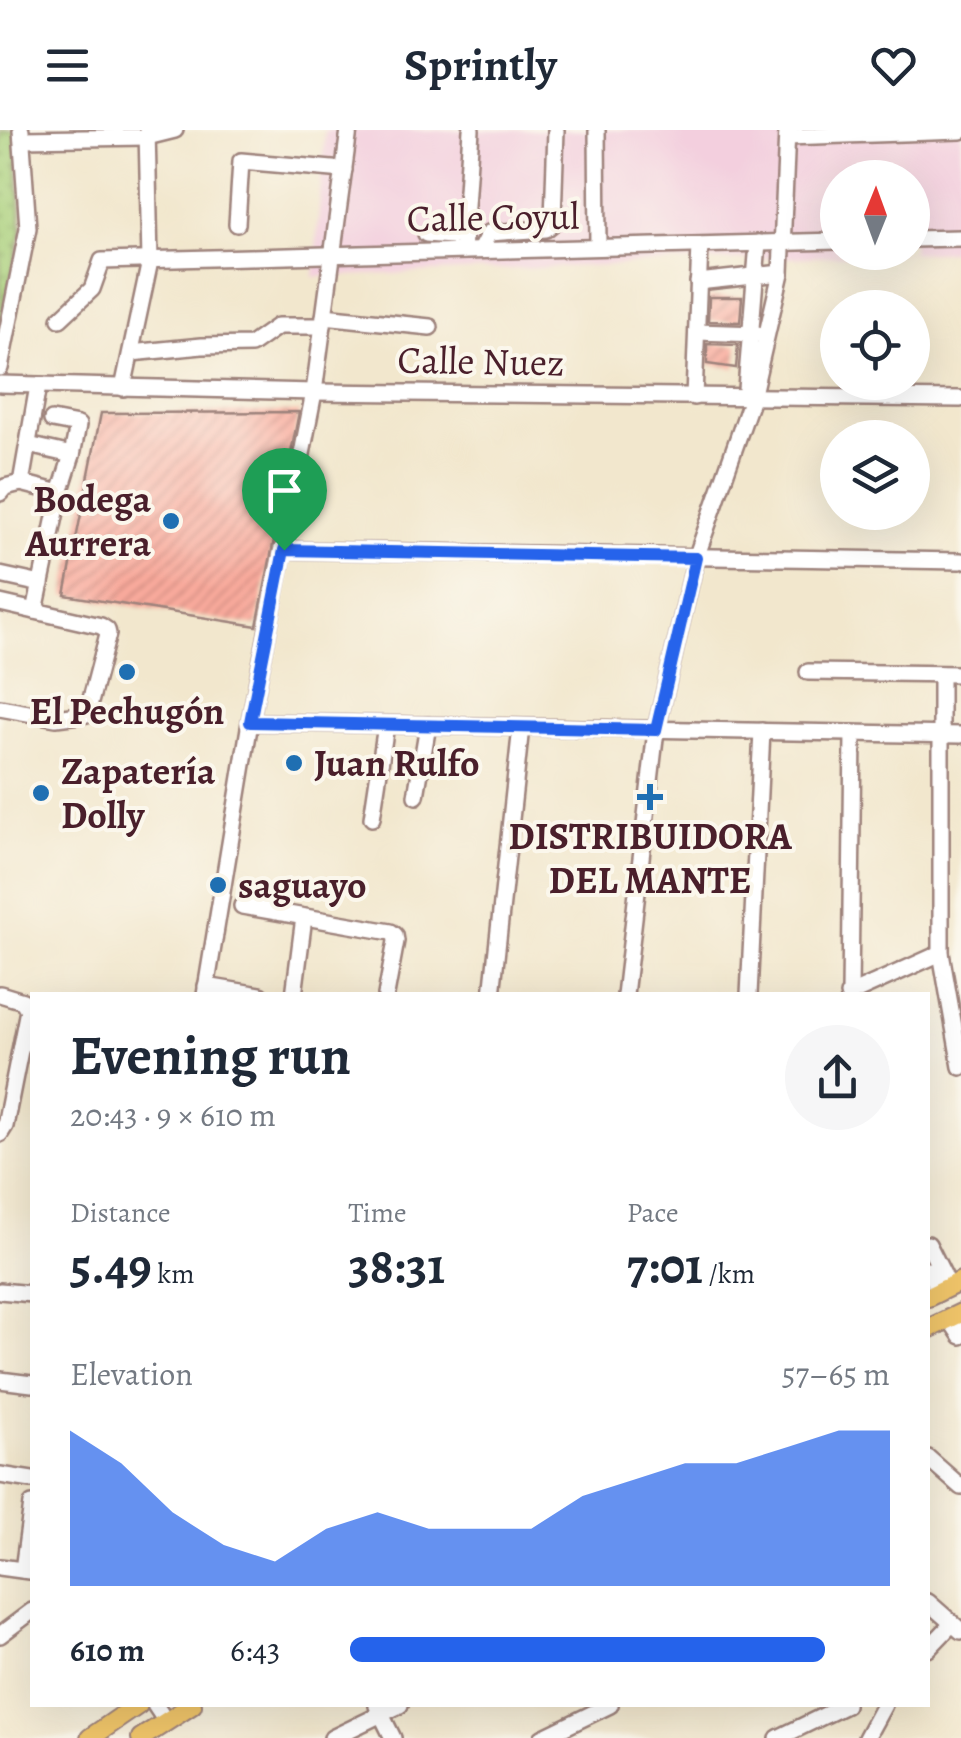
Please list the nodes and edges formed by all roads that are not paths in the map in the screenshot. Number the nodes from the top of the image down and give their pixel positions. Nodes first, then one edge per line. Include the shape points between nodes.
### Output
1 (175, 130) edge
2 (349, 130) edge
3 (471, 130) edge
4 (556, 130) edge
5 (597, 130) edge
6 (952, 131) edge
7 (961, 131) edge
8 (895, 132) edge
9 (22, 134) edge
10 (147, 134) edge
11 (787, 134) edge
12 (344, 170) junction
13 (237, 224) dead end
14 (426, 234) dead end
15 (961, 238) edge
16 (930, 239) edge
17 (820, 241) edge
18 (784, 242) junction
19 (758, 243) junction
20 (463, 244) junction
21 (700, 244) junction
22 (598, 247) junction
23 (480, 250) junction
24 (333, 254) junction
25 (150, 261) junction
26 (781, 273) junction
27 (754, 276) junction
28 (698, 282) junction
29 (60, 319) dead end
30 (324, 321) junction
31 (430, 327) dead end
32 (697, 332) junction
33 (758, 334) junction
34 (131, 353) junction
35 (0, 368) edge
36 (0, 384) edge
37 (38, 386) junction
38 (123, 388) junction
39 (314, 392) junction
40 (694, 397) junction
41 (749, 398) junction
42 (961, 399) edge
43 (52, 420) dead end
44 (28, 445) junction
45 (72, 455) junction
46 (21, 483) junction
47 (60, 492) junction
48 (0, 493) edge
49 (284, 550) junction
50 (696, 558) junction
51 (961, 561) edge
52 (0, 575) edge
53 (40, 584) junction
54 (0, 603) edge
55 (35, 611) junction
56 (808, 672) dead end
57 (941, 674) junction
58 (961, 674) edge
59 (0, 708) edge
60 (250, 722) junction
61 (386, 724) junction
62 (428, 725) junction
63 (521, 727) junction
64 (656, 730) junction
65 (762, 731) junction
66 (853, 733) junction
67 (940, 734) junction
68 (961, 734) edge
69 (416, 796) dead end
70 (372, 818) dead end
71 (242, 906) dead end
72 (304, 917) junction
73 (941, 953) junction
74 (206, 991) edge
75 (294, 992) edge
76 (387, 992) edge
77 (492, 992) edge
78 (625, 992) edge
79 (750, 992) edge
80 (849, 992) edge
81 (853, 992) edge
82 (0, 994) edge
83 (961, 1067) edge
84 (0, 1134) edge
85 (930, 1250) edge
86 (944, 1289) edge
87 (0, 1291) edge
88 (30, 1294) edge
89 (955, 1316) edge
90 (930, 1328) edge
91 (961, 1336) edge
92 (0, 1380) edge
93 (30, 1384) edge
94 (930, 1460) edge
95 (0, 1475) edge
96 (30, 1480) edge
97 (961, 1487) edge
98 (30, 1538) edge
99 (0, 1567) edge
100 (28, 1571) edge
101 (930, 1604) edge
102 (30, 1613) edge
103 (957, 1628) edge
104 (0, 1635) edge
105 (930, 1648) edge
106 (135, 1707) edge
107 (606, 1707) edge
108 (842, 1707) edge
109 (883, 1707) edge
110 (380, 1710) edge
111 (160, 1713) edge
112 (90, 1738) edge
113 (141, 1738) edge
114 (332, 1738) edge
115 (393, 1738) edge
116 (542, 1738) edge
117 (778, 1738) edge
118 (866, 1738) edge

1 - 10 street
2 - 12 street
3 - 20 street
4 - 23 street via 551,225 489,233
5 - 22 street
6 - 7 street
6 - 8 street
8 - 11 street
9 - 10 street
9 - 35 street via 28,228
10 - 25 street
11 - 18 street
12 - 13 street via 241,161
12 - 24 street
14 - 20 street
15 - 16 street
17 - 18 street, Calle Coyul
18 - 19 street, Calle Coyul
18 - 26 street
19 - 21 street, Calle Coyul
19 - 27 street
20 - 23 street, Calle Coyul
20 - 24 street, Calle Coyul
21 - 22 street, Calle Coyul
21 - 28 street
22 - 23 street, Calle Coyul
24 - 25 street, Calle Coyul
24 - 30 street
25 - 29 street, Calle Coyul via 102,261 92,289
25 - 34 street
26 - 27 street
26 - 33 street
27 - 28 street
27 - 33 street
28 - 32 street
30 - 31 street
30 - 34 street via 278,326 251,346
30 - 39 street
32 - 33 street
32 - 40 street
33 - 41 street
34 - 38 street
36 - 37 street, Calle Nuez
37 - 38 street, Calle Nuez
37 - 44 street
38 - 39 street, Calle Nuez
39 - 40 street, Calle Nuez
39 - 49 street
40 - 41 street, Calle Nuez
41 - 42 street, Calle Nuez
41 - 50 street
43 - 45 street via 78,425
44 - 45 street
44 - 46 street
45 - 47 street
46 - 47 street
46 - 48 street
47 - 53 street
49 - 50 street
49 - 60 street
50 - 51 street
50 - 64 street
52 - 53 street
53 - 55 street
54 - 55 street
55 - 59 street via 107,630 90,710 64,719
56 - 57 street
57 - 58 street
57 - 67 street
60 - 61 street
60 - 74 street
61 - 62 street
61 - 70 street
62 - 63 street
62 - 69 street
63 - 64 street
63 - 77 street
64 - 65 street
64 - 78 street
65 - 66 street
65 - 79 street
66 - 67 street
66 - 80 street
67 - 68 street
67 - 73 street
71 - 72 street
72 - 75 street
72 - 76 street via 395,935
73 - 81 street
73 - 83 street
82 - 84 street via 23,1001 28,1010
85 - 86 street
87 - 88 street
89 - 90 main road
89 - 91 street
92 - 93 street
94 - 97 street
95 - 96 street
98 - 100 street
99 - 100 street
101 - 103 street
102 - 104 street
103 - 105 street
106 - 112 main road
107 - 116 street
108 - 117 street
109 - 118 street
110 - 114 street
110 - 115 street
111 - 113 main road

